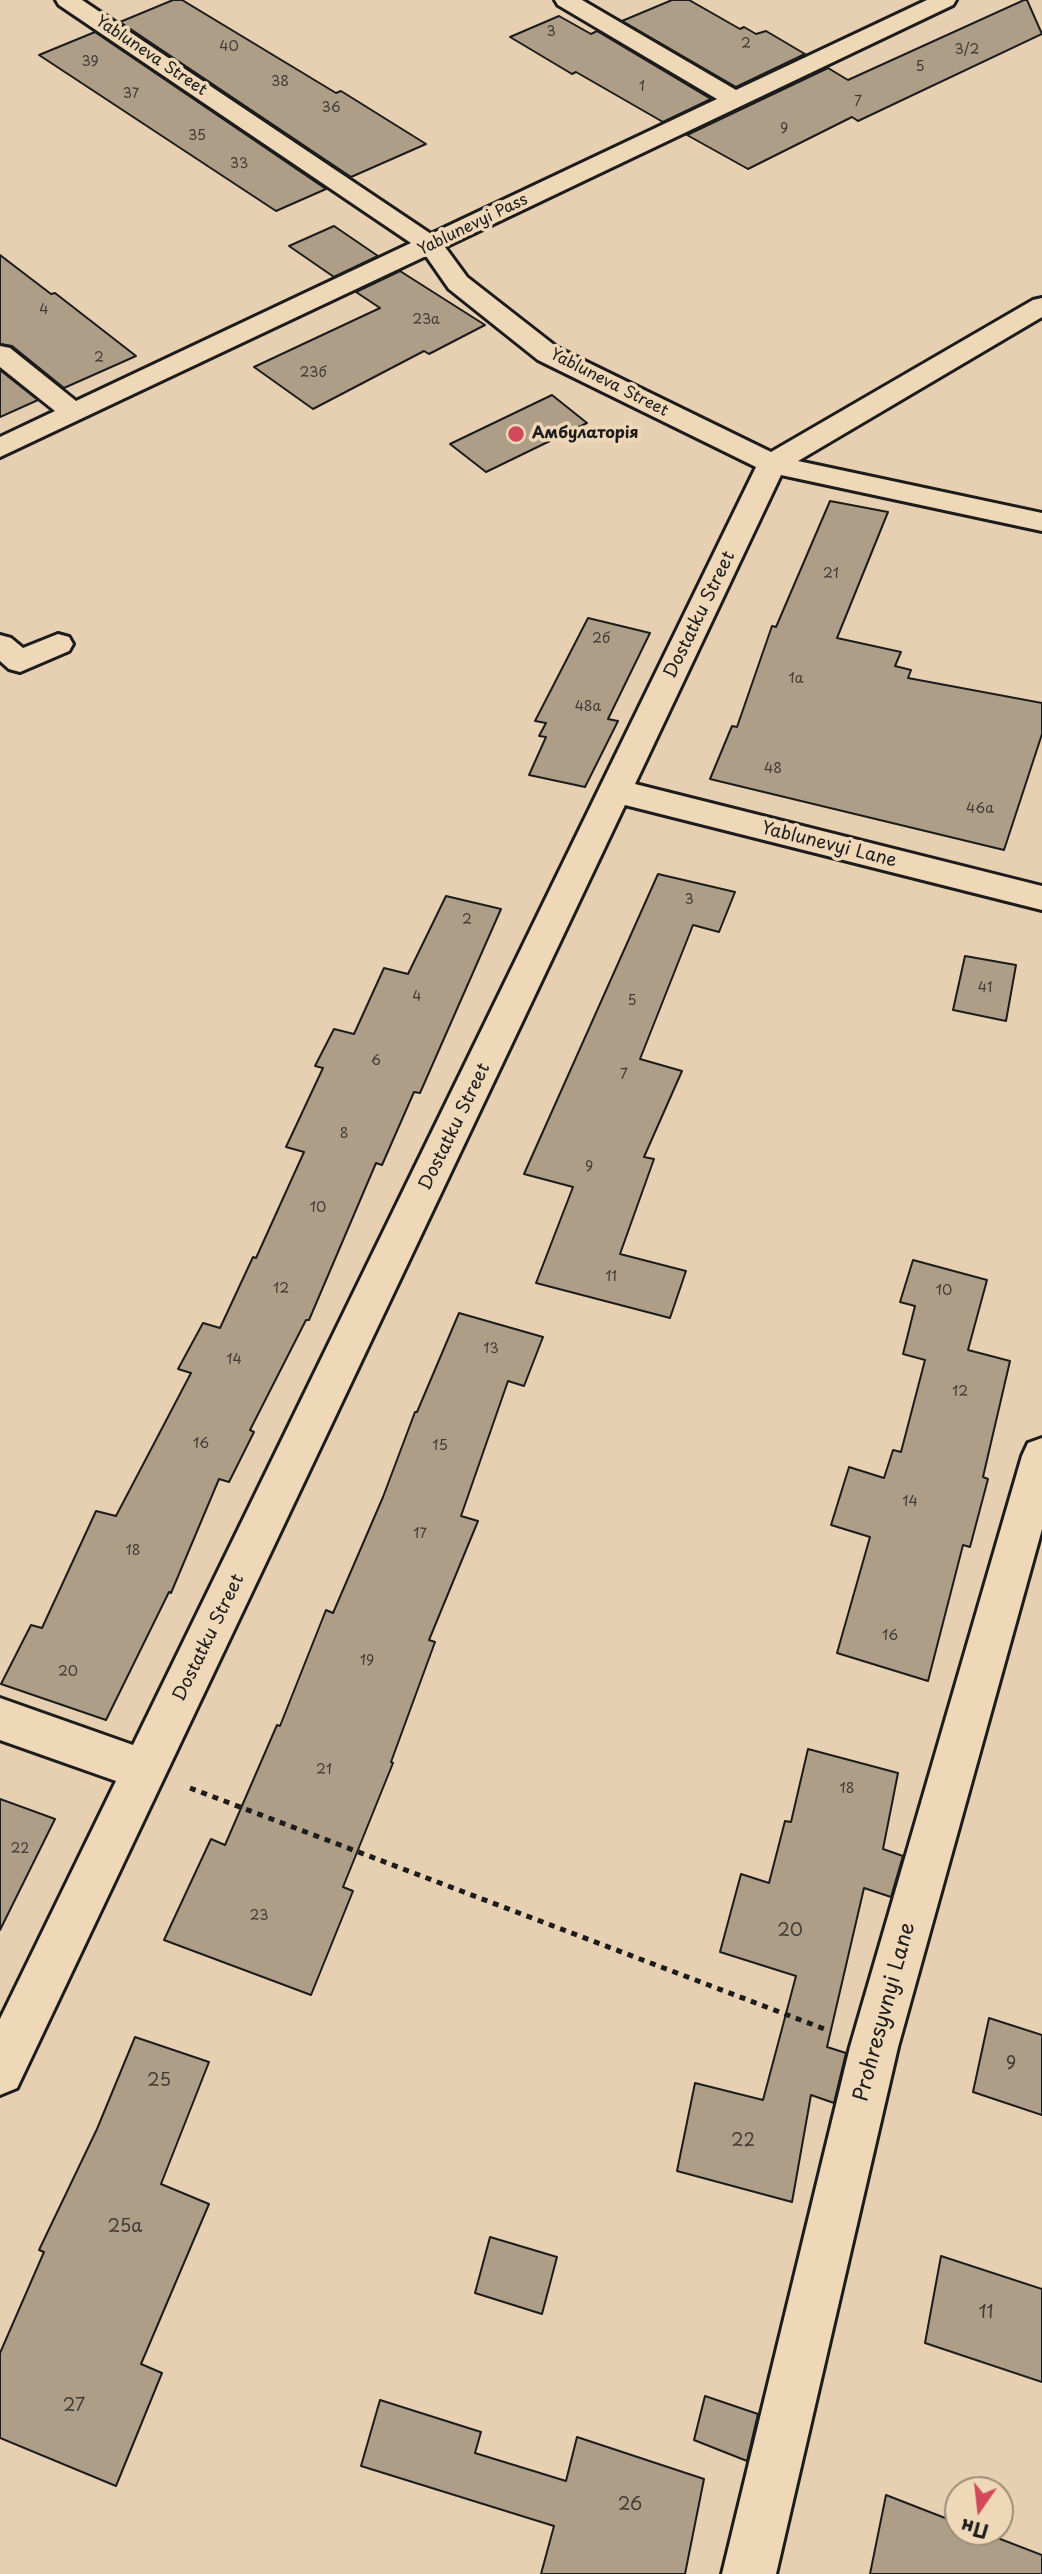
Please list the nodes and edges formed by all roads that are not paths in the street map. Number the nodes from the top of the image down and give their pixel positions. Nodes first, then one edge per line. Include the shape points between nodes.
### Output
1 (67, 0) edge
2 (566, 0) edge
3 (945, 0) edge
4 (734, 99) junction
5 (431, 245) junction
6 (1042, 306) edge
7 (0, 354) edge
8 (74, 413) junction
9 (0, 448) edge
10 (772, 464) junction
11 (1042, 522) edge
12 (0, 645) edge
13 (58, 645) dead end
14 (615, 791) junction
15 (1042, 898) edge
16 (1042, 1456) edge
17 (0, 1719) edge
18 (146, 1771) junction
19 (0, 2071) edge
20 (749, 2574) edge

1 - 5 street, Yabluneva Street
2 - 4 street
3 - 4 street, Yablunevyi Pass
4 - 5 street, Yablunevyi Pass
5 - 8 street, Yablunevyi Pass
5 - 10 street, Yabluneva Street via 458,283 548,354
6 - 10 street
7 - 8 street
8 - 9 street, Yablunevyi Pass
10 - 11 street, Yabluneva Street
10 - 14 street, Dostatku Street
12 - 13 street via 20,662
14 - 15 street, Yablunevyi Lane
14 - 18 street, Dostatku Street
16 - 20 street, Prohresyvnyi Lane via 874,2047
17 - 18 street
18 - 19 street, Dostatku Street

